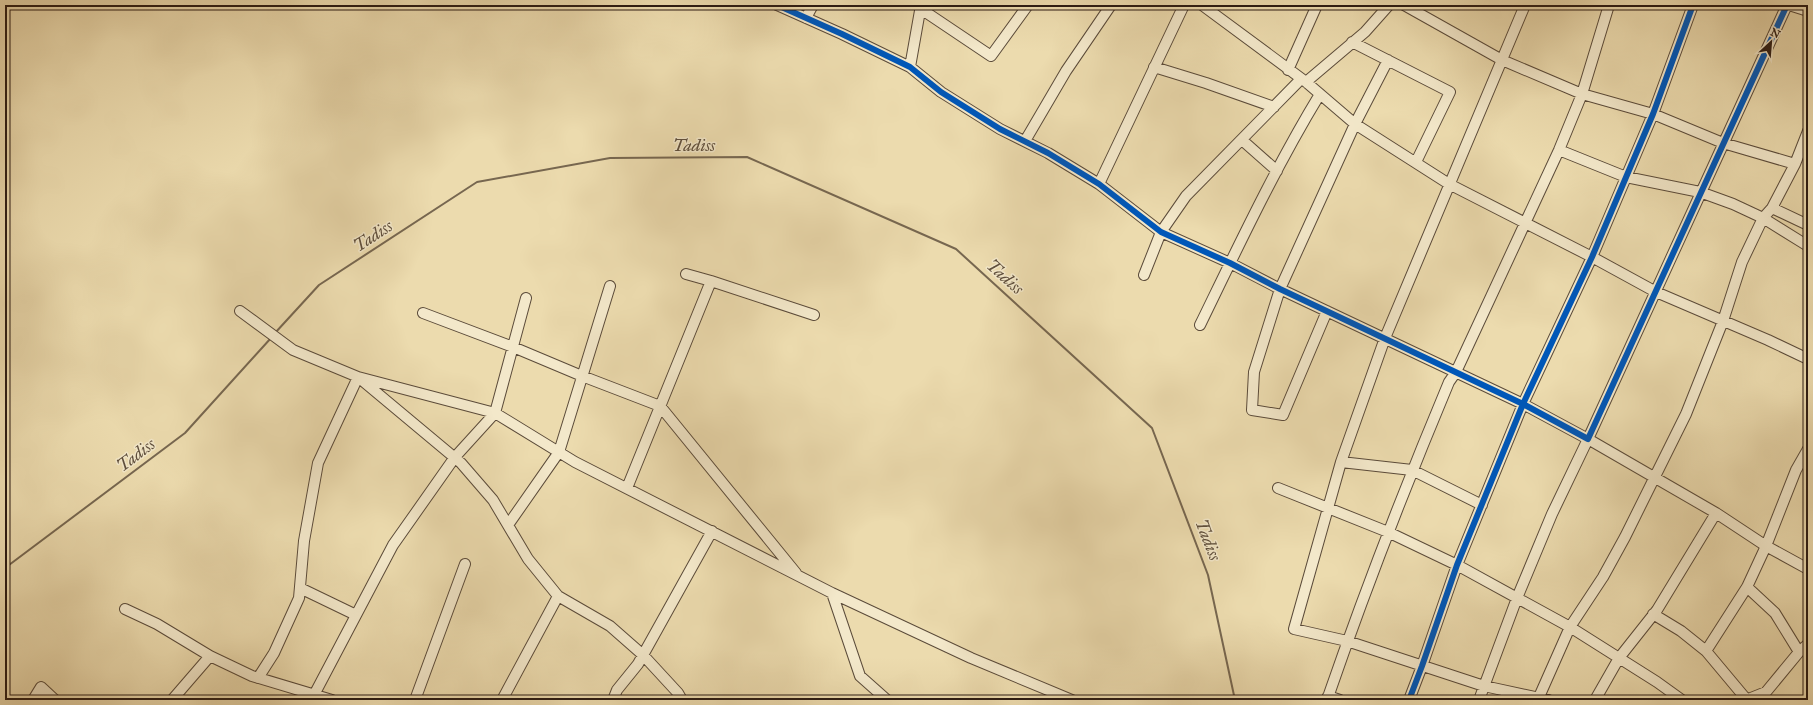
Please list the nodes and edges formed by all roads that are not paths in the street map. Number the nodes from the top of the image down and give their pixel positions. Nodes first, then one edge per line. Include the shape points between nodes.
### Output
1 (777, 5) edge
2 (813, 5) edge
3 (1028, 5) edge
4 (1111, 5) edge
5 (1184, 5) edge
6 (1202, 5) edge
7 (1318, 5) edge
8 (1389, 5) edge
9 (1404, 5) edge
10 (1525, 5) edge
11 (1609, 5) edge
12 (1692, 5) edge
13 (1788, 5) edge
14 (921, 7) edge
15 (1808, 11) edge
16 (806, 18) junction
17 (1352, 42) junction
18 (1388, 60) junction
19 (1502, 60) junction
20 (910, 67) junction
21 (1154, 68) junction
22 (1288, 70) junction
23 (1303, 81) junction
24 (1320, 94) junction
25 (1582, 94) junction
26 (1274, 107) junction
27 (1653, 114) junction
28 (1355, 124) junction
29 (1808, 131) edge
30 (1242, 140) junction
31 (1025, 141) junction
32 (1723, 143) junction
33 (1559, 150) junction
34 (1416, 162) junction
35 (1795, 164) junction
36 (1277, 171) junction
37 (1626, 177) junction
38 (1099, 184) junction
39 (1449, 184) junction
40 (1700, 192) junction
41 (1772, 208) junction
42 (1762, 218) junction
43 (1526, 223) junction
44 (1808, 225) edge
45 (1162, 232) junction
46 (1808, 246) edge
47 (1592, 257) junction
48 (1230, 262) junction
49 (686, 274) dead end
50 (1144, 275) dead end
51 (711, 280) junction
52 (610, 286) dead end
53 (1280, 289) junction
54 (1656, 292) junction
55 (526, 298) dead end
56 (240, 311) dead end
57 (1327, 311) junction
58 (423, 313) dead end
59 (814, 315) dead end
60 (1723, 321) junction
61 (1200, 325) dead end
62 (1385, 338) junction
63 (513, 347) junction
64 (1808, 359) edge
65 (1456, 372) junction
66 (358, 376) junction
67 (582, 376) junction
68 (1523, 404) junction
69 (660, 406) junction
70 (495, 413) junction
71 (1588, 439) junction
72 (1808, 449) edge
73 (559, 452) junction
74 (454, 457) junction
75 (1341, 462) junction
76 (1412, 470) junction
77 (1654, 478) junction
78 (627, 488) junction
79 (1278, 488) dead end
80 (1482, 505) junction
81 (1328, 508) junction
82 (1716, 513) junction
83 (508, 525) junction
84 (712, 531) junction
85 (1388, 532) junction
86 (1766, 546) junction
87 (465, 564) dead end
88 (1457, 565) junction
89 (1808, 569) edge
90 (800, 576) junction
91 (1747, 587) junction
92 (300, 588) junction
93 (832, 593) junction
94 (558, 596) junction
95 (1517, 598) junction
96 (125, 609) dead end
97 (1653, 614) junction
98 (356, 615) junction
99 (1570, 626) junction
100 (1347, 641) junction
101 (1808, 644) edge
102 (1706, 650) junction
103 (1799, 652) junction
104 (643, 655) junction
105 (210, 656) junction
106 (1619, 658) junction
107 (1422, 666) junction
108 (258, 678) junction
109 (1484, 686) junction
110 (299, 695) edge
111 (314, 695) junction
112 (1328, 698) edge
113 (1544, 698) edge
114 (33, 700) edge
115 (55, 700) edge
116 (172, 700) edge
117 (332, 700) edge
118 (414, 700) edge
119 (502, 700) edge
120 (613, 700) edge
121 (682, 700) edge
122 (887, 700) edge
123 (1072, 700) edge
124 (1340, 700) edge
125 (1408, 700) edge
126 (1479, 700) edge
127 (1595, 700) edge
128 (1682, 700) edge
129 (1747, 700) edge

1 - 16 street
2 - 16 street
3 - 14 street via 991,56
4 - 31 street via 1066,71
5 - 21 street
6 - 22 street
7 - 22 street
8 - 17 street via 1365,32
9 - 19 street
10 - 19 street
11 - 25 street
12 - 27 street
13 - 15 street
13 - 32 street
14 - 20 street
16 - 20 street
17 - 18 street
17 - 23 street
18 - 28 street
18 - 34 street via 1450,92
19 - 25 street
19 - 39 street
20 - 31 street via 940,92 1000,129
21 - 26 street
21 - 38 street
22 - 23 street
23 - 24 street
23 - 26 street
24 - 28 street
24 - 36 street via 1296,132
25 - 27 street
25 - 33 street
26 - 30 street
27 - 32 street
27 - 37 street
28 - 34 street
28 - 53 street
29 - 35 street
30 - 36 street
30 - 45 street via 1186,196
31 - 38 street via 1048,152
32 - 35 street
32 - 40 street
33 - 37 street
33 - 43 street
34 - 39 street
35 - 41 street
36 - 48 street
37 - 40 street
37 - 47 street
38 - 45 street
39 - 43 street
39 - 62 street
40 - 42 street
40 - 54 street
41 - 42 street
41 - 44 street
42 - 46 street
42 - 60 street via 1742,262
43 - 47 street
43 - 65 street
45 - 48 street
45 - 50 street
47 - 54 street
47 - 68 street
48 - 53 street
48 - 61 street
49 - 51 street
51 - 59 street
51 - 69 street
52 - 67 street
53 - 57 street
53 - 57 street via 1254,372 1252,410 1283,415
54 - 60 street
54 - 71 street
55 - 63 street
56 - 66 street via 293,350
57 - 62 street
58 - 63 street
60 - 64 street
60 - 77 street via 1686,414
62 - 65 street
62 - 75 street
63 - 67 street
63 - 70 street
65 - 68 street
65 - 76 street via 1449,382
66 - 70 street
66 - 74 street
66 - 92 street via 318,463 304,541
67 - 69 street
67 - 73 street
68 - 71 street
68 - 80 street
69 - 78 street
69 - 90 street
70 - 73 street
70 - 74 street
71 - 77 street
71 - 95 street via 1552,514
72 - 86 street via 1796,470
73 - 78 street
73 - 83 street
74 - 83 street via 493,500
74 - 98 street via 393,545
75 - 76 street
75 - 81 street
76 - 80 street
76 - 85 street
77 - 82 street
77 - 99 street via 1610,564
78 - 84 street
79 - 81 street
80 - 88 street
81 - 85 street
81 - 100 street via 1294,629
82 - 86 street
82 - 97 street
83 - 94 street via 528,559
84 - 90 street
84 - 104 street
85 - 88 street
85 - 100 street
86 - 89 street
86 - 91 street
87 - 118 street
88 - 95 street
88 - 107 street
90 - 93 street
91 - 102 street
91 - 103 street via 1775,613
92 - 98 street
92 - 108 street via 299,598 274,654
93 - 122 street via 860,676
93 - 123 street via 971,658
94 - 104 street via 610,626
94 - 119 street
95 - 99 street
95 - 109 street
96 - 105 street via 157,624
97 - 102 street
97 - 106 street
98 - 111 street
99 - 106 street
99 - 113 street
100 - 107 street
100 - 112 street
101 - 103 street
102 - 129 street
103 - 129 street via 1766,692
104 - 120 street
104 - 121 street
105 - 108 street
105 - 116 street
106 - 127 street
106 - 128 street
107 - 109 street
107 - 125 street
108 - 110 street
109 - 113 street
109 - 126 street
110 - 111 street
111 - 117 street
112 - 124 street
114 - 115 street via 41,687

